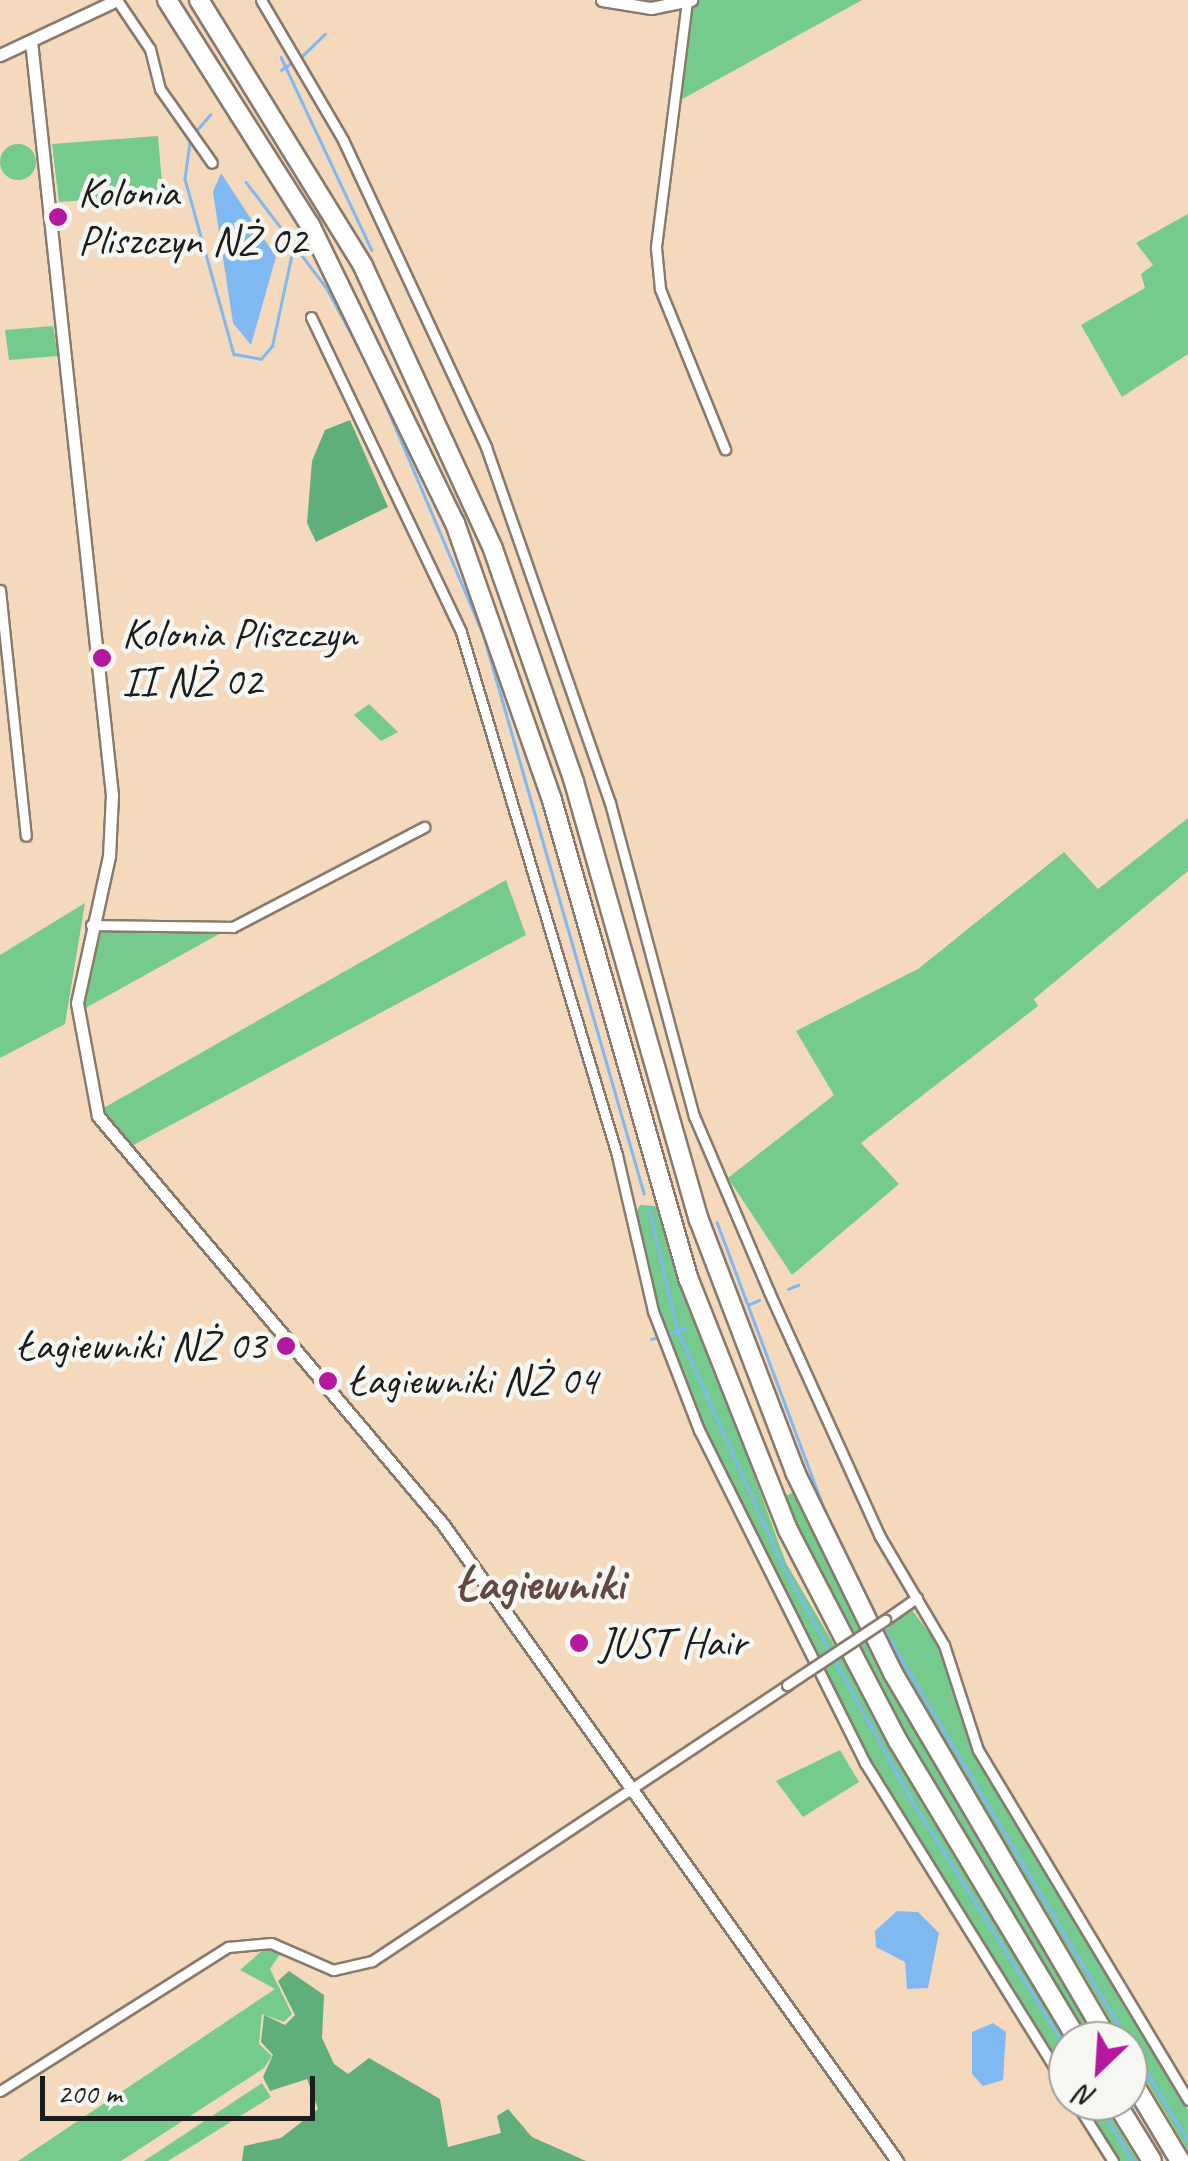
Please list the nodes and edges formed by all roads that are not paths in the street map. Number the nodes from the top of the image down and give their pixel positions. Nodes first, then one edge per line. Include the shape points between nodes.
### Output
1 (117, 0) edge
2 (167, 0) edge
3 (199, 0) edge
4 (261, 0) edge
5 (602, 0) edge
6 (689, 1) edge
7 (31, 41) junction
8 (0, 55) edge
9 (212, 163) dead end
10 (311, 317) dead end
11 (726, 449) dead end
12 (0, 590) edge
13 (424, 828) dead end
14 (26, 836) dead end
15 (90, 925) junction
16 (917, 1598) junction
17 (627, 1790) junction
18 (1066, 2021) edge
19 (1096, 2021) edge
20 (1048, 2058) edge
21 (0, 2091) edge
22 (1188, 2100) edge
23 (1148, 2107) edge
24 (1088, 2121) edge
25 (1127, 2121) edge
26 (897, 2161) edge
27 (1114, 2161) edge
28 (1152, 2161) edge
29 (1180, 2161) edge

1 - 7 street
1 - 9 street via 150,49 160,89
2 - 18 highway via 343,284 455,524 531,732 689,1280 788,1530 889,1725
3 - 19 highway via 355,252 475,504 564,749 704,1235 788,1458 892,1673
4 - 16 street via 344,140 486,446 610,803 694,1116 872,1521
5 - 6 street via 643,8
6 - 11 street via 656,218 658,276
7 - 8 street
7 - 15 street via 112,795
10 - 20 street via 461,632 616,1156 653,1312 699,1430 865,1763
12 - 14 street
13 - 15 street via 233,927
15 - 17 street via 77,1014 102,1123 428,1504
16 - 17 street, bridge
16 - 22 street via 949,1656 978,1750
17 - 21 street via 364,1964 326,1968 271,1943 228,1947
17 - 26 street
23 - 29 highway
24 - 27 street
25 - 28 highway

